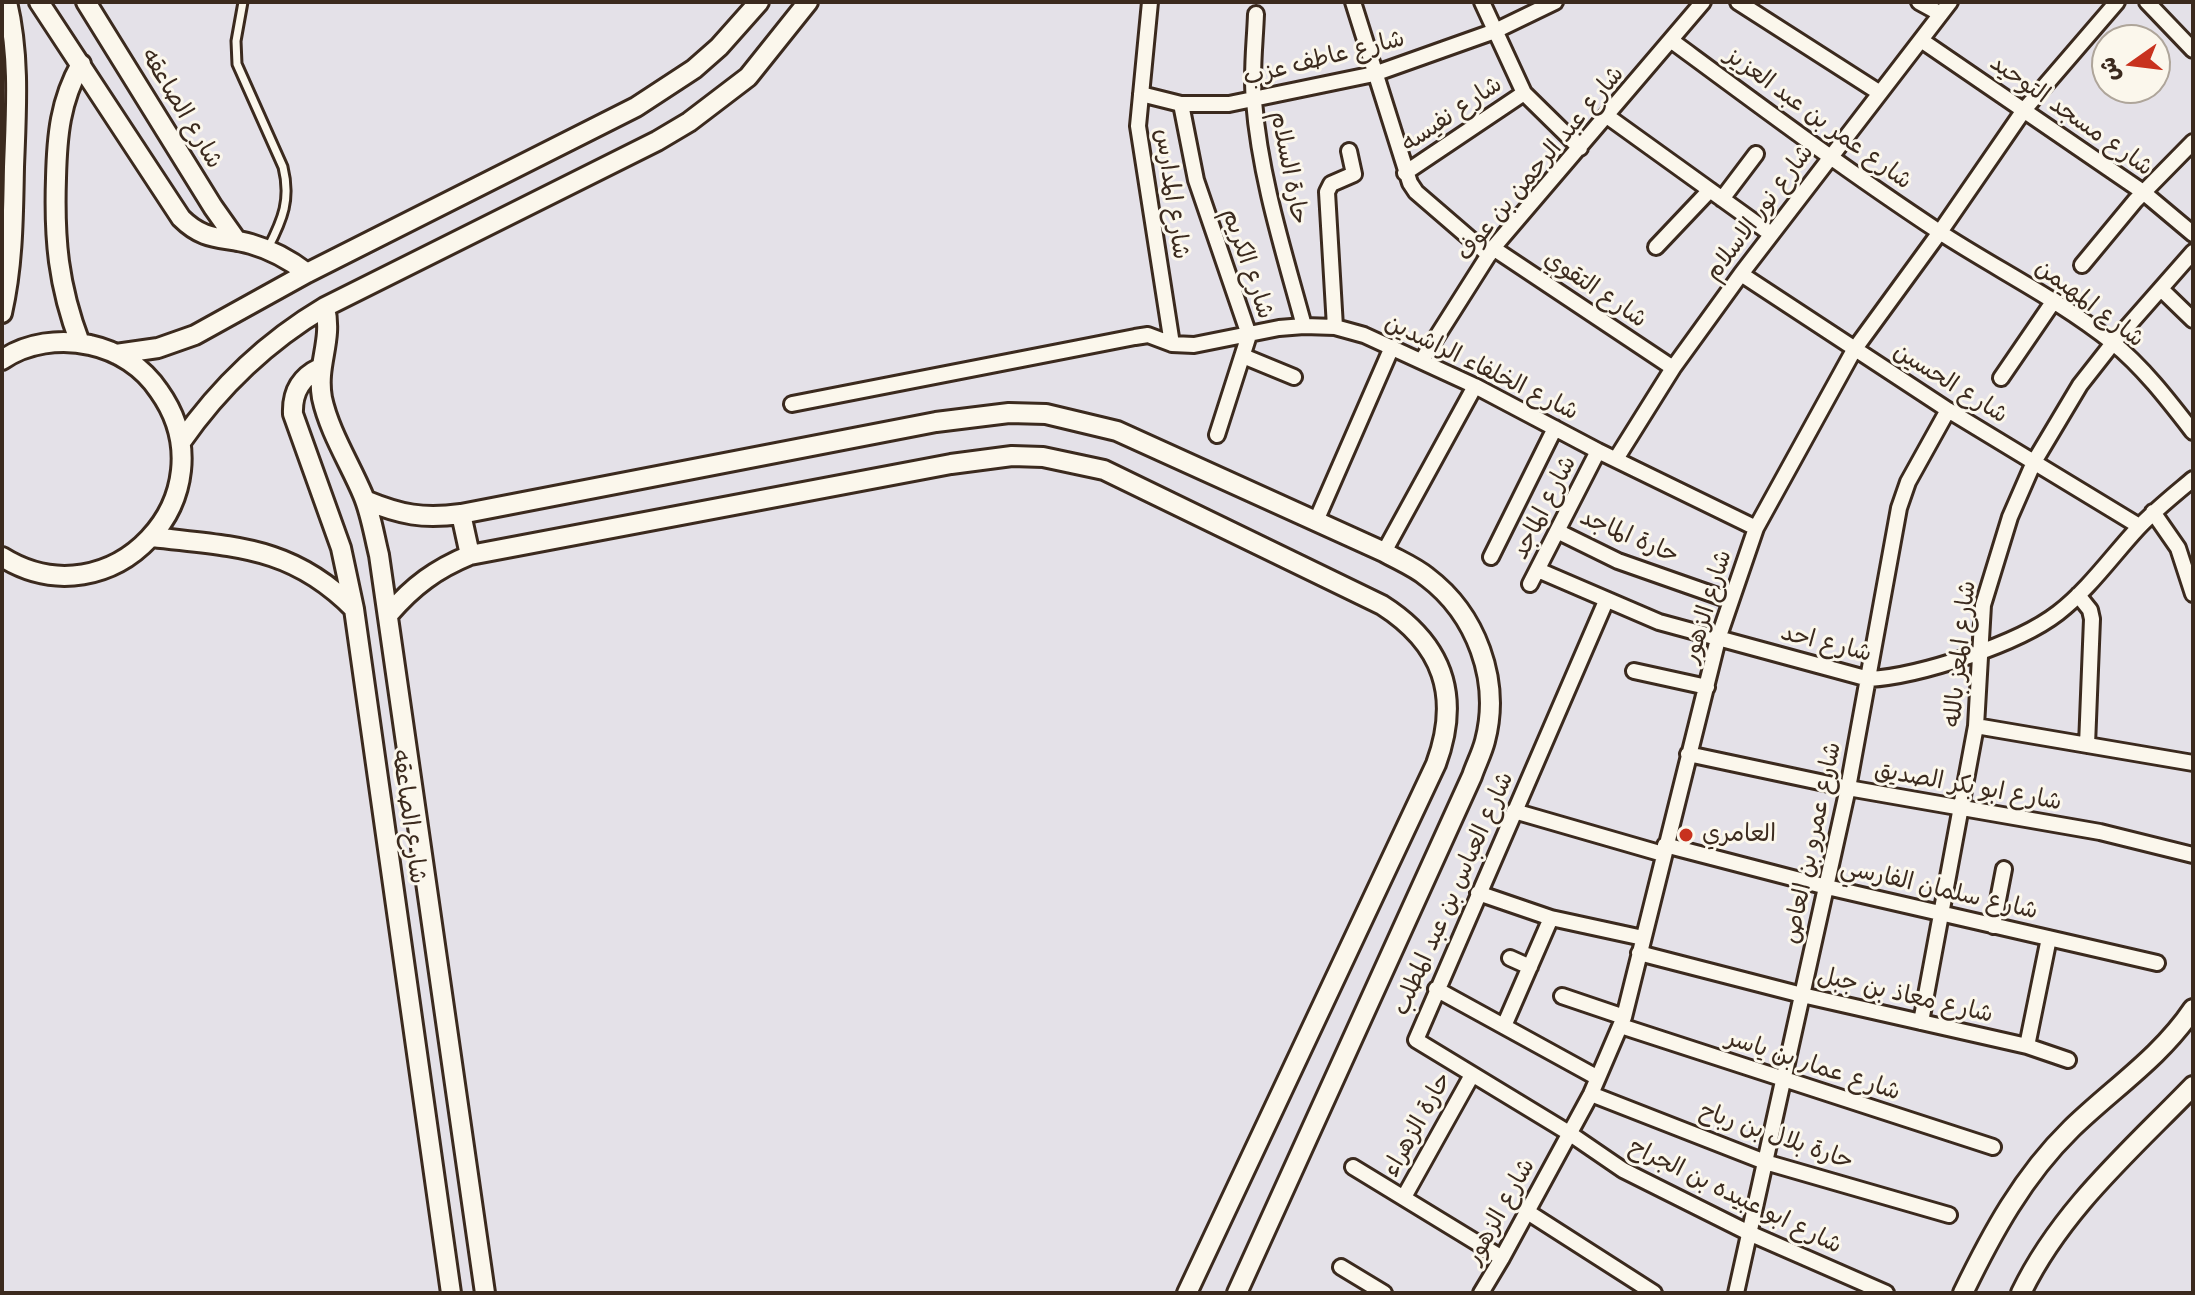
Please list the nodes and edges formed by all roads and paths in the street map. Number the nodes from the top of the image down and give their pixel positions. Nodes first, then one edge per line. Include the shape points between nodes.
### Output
1 (7, 2) edge
2 (39, 2) edge
3 (86, 2) edge
4 (243, 2) edge
5 (759, 2) edge
6 (808, 2) edge
7 (1150, 2) edge
8 (1353, 2) edge
9 (1482, 2) edge
10 (1555, 2) edge
11 (1703, 2) edge
12 (1738, 2) edge
13 (1919, 2) edge
14 (2117, 2) edge
15 (2147, 2) edge
16 (1946, 8) edge
17 (97, 10) edge
18 (1256, 14) dead end
19 (1495, 31) junction
20 (1921, 40) junction
21 (1672, 41) junction
22 (2193, 50) edge
23 (81, 64) junction
24 (1374, 74) junction
25 (1524, 93) junction
26 (1880, 93) junction
27 (1141, 94) junction
28 (1253, 100) junction
29 (1181, 104) junction
30 (2024, 110) junction
31 (1607, 116) junction
32 (2193, 142) edge
33 (1580, 148) junction
34 (1349, 151) dead end
35 (1756, 154) dead end
36 (1830, 157) junction
37 (1405, 173) junction
38 (2143, 192) junction
39 (1716, 194) junction
40 (1940, 232) junction
41 (1771, 234) junction
42 (2193, 234) edge
43 (237, 241) junction
44 (1656, 247) dead end
45 (267, 250) junction
46 (1491, 252) junction
47 (2193, 252) edge
48 (2082, 265) dead end
49 (307, 273) junction
50 (1741, 274) junction
51 (2161, 289) junction
52 (2053, 302) junction
53 (325, 307) junction
54 (2, 313) edge
55 (2193, 320) edge
56 (1304, 326) junction
57 (1335, 327) junction
58 (1249, 335) junction
59 (80, 343) junction
60 (2113, 343) junction
61 (1172, 344) junction
62 (1392, 347) junction
63 (1854, 350) junction
64 (116, 354) junction
65 (1243, 356) junction
66 (2, 360) edge
67 (1422, 360) junction
68 (320, 368) junction
69 (1673, 368) junction
70 (1294, 377) dead end
71 (2001, 378) dead end
72 (1475, 386) junction
73 (792, 404) dead end
74 (1948, 410) junction
75 (1555, 428) junction
76 (2193, 432) edge
77 (1217, 435) dead end
78 (181, 442) junction
79 (1598, 451) junction
80 (1616, 459) junction
81 (2034, 462) junction
82 (2193, 479) edge
83 (365, 500) junction
84 (2153, 512) junction
85 (461, 514) junction
86 (1316, 521) junction
87 (2139, 526) junction
88 (1756, 528) junction
89 (1557, 531) junction
90 (153, 537) junction
91 (1384, 552) junction
92 (470, 555) junction
93 (2, 557) edge
94 (1491, 557) dead end
95 (1538, 570) junction
96 (1530, 584) dead end
97 (2193, 594) edge
98 (2078, 595) junction
99 (1729, 600) junction
100 (1606, 601) junction
101 (354, 609) junction
102 (389, 614) junction
103 (1718, 639) junction
104 (1979, 653) junction
105 (1634, 671) dead end
106 (1869, 679) junction
107 (1707, 687) junction
108 (1976, 726) junction
109 (2087, 745) junction
110 (1688, 754) junction
111 (2193, 763) edge
112 (1848, 788) junction
113 (1962, 810) junction
114 (1514, 811) junction
115 (1664, 850) junction
116 (2193, 855) edge
117 (2004, 869) dead end
118 (1827, 887) junction
119 (1478, 893) junction
120 (1943, 914) junction
121 (1551, 918) junction
122 (1993, 926) junction
123 (2049, 938) junction
124 (1641, 945) junction
125 (1510, 958) dead end
126 (2157, 963) dead end
127 (1530, 967) junction
128 (1436, 989) junction
129 (1802, 995) junction
130 (1562, 996) dead end
131 (2193, 1009) edge
132 (1622, 1021) junction
133 (1921, 1022) junction
134 (1504, 1026) junction
135 (2027, 1046) junction
136 (2068, 1060) dead end
137 (1472, 1075) junction
138 (1598, 1078) junction
139 (1784, 1080) junction
140 (2193, 1086) edge
141 (1591, 1094) junction
142 (1569, 1133) junction
143 (1993, 1147) dead end
144 (1765, 1162) junction
145 (1353, 1167) dead end
146 (1404, 1197) junction
147 (1526, 1211) junction
148 (1949, 1215) dead end
149 (1749, 1233) junction
150 (1502, 1258) junction
151 (1341, 1267) dead end
152 (451, 1293) edge
153 (485, 1293) edge
154 (1187, 1293) edge
155 (1237, 1293) edge
156 (1384, 1293) edge
157 (1481, 1293) edge
158 (1654, 1293) edge
159 (1736, 1293) edge
160 (1886, 1293) edge
161 (1963, 1293) edge
162 (2021, 1293) edge

1 - 54 street via 16,75 11,266
2 - 23 street
3 - 17 street, شارع الصاعقه
4 - 45 lane via 237,64 287,183 284,216
5 - 49 street via 694,69 636,107
6 - 53 street via 748,77 689,122
7 - 27 street, شارع المدارس
8 - 24 street
9 - 19 street
10 - 19 street, شارع عاطف عزب
11 - 21 street, شارع عبد الرحمن بن عوف
12 - 26 street
13 - 16 street
14 - 30 street, شارع الزهور
15 - 22 street
16 - 20 street, شارع نور الاسلام
17 - 43 street, شارع الصاعقه
18 - 28 street, حارة السلام
19 - 24 street, شارع عاطف عزب
19 - 25 street
20 - 26 street, شارع نور الاسلام
20 - 30 street, شارع مسجد التوحيد
21 - 31 street, شارع عبد الرحمن بن عوف
21 - 36 street, شارع عمر بن عبد العزيز
23 - 43 street via 181,218 206,236
23 - 59 street via 60,113 54,223 59,272
24 - 28 street, شارع عاطف عزب
24 - 37 street
25 - 33 street
25 - 37 street, شارع نفيسه
26 - 36 street, شارع نور الاسلام
27 - 29 street, شارع عاطف عزب
27 - 61 street, شارع المدارس via 1138,126
28 - 29 street, شارع عاطف عزب
28 - 56 street, حارة السلام via 1268,190
29 - 58 street, شارع الكريم via 1199,190
30 - 38 street, شارع مسجد التوحيد
30 - 40 street, شارع الزهور
31 - 33 street, شارع عبد الرحمن بن عوف
31 - 39 street
32 - 38 street
33 - 46 street, شارع عبد الرحمن بن عوف
34 - 57 street via 1354,174 1331,184 1327,192
35 - 39 street
36 - 40 street, شارع عمر بن عبد العزيز
36 - 41 street, شارع نور الاسلام
37 - 46 street, شارع التقوي via 1416,192
38 - 42 street, شارع مسجد التوحيد
38 - 48 street
39 - 41 street
39 - 44 street
40 - 52 street, شارع المهيمن
40 - 63 street, شارع الزهور
41 - 50 street, شارع نور الاسلام
43 - 45 street
45 - 49 street
46 - 67 street, شارع عبد الرحمن بن عوف
46 - 69 street, شارع التقوي
47 - 51 street, شارع المعز بالله
49 - 64 street via 195,335
50 - 63 street, شارع الحسين
50 - 69 street, شارع نور الاسلام
51 - 55 street
51 - 60 street, شارع المعز بالله
52 - 60 street, شارع المهيمن
52 - 71 street
53 - 68 street, شارع الصاعقه via 329,335
53 - 78 street via 246,364
56 - 57 street, شارع الخلفاء الراشدين
56 - 58 street, شارع الخلفاء الراشدين
57 - 62 street, شارع الخلفاء الراشدين
58 - 61 street, شارع الخلفاء الراشدين
58 - 65 street, شارع الكريم
59 - 64 street
59 - 66 street via 30,347
60 - 76 street, شارع المهيمن
60 - 81 street, شارع المعز بالله via 2080,385
61 - 73 street, شارع الخلفاء الراشدين via 1135,337
62 - 67 street, شارع الخلفاء الراشدين
62 - 86 street
63 - 74 street, شارع الحسين
63 - 88 street, شارع الزهور
64 - 78 street via 152,381
65 - 70 street
65 - 77 street, شارع الكريم
67 - 72 street, شارع الخلفاء الراشدين
68 - 83 street, شارع الصاعقه via 324,404
68 - 101 street, شارع الصاعقه via 297,387 293,414 341,548
69 - 80 street, شارع نور الاسلام
72 - 75 street, شارع الخلفاء الراشدين
72 - 91 street
74 - 81 street, شارع الحسين
74 - 106 street, شارع عمرو بن العاص via 1899,508
75 - 79 street, شارع الخلفاء الراشدين
75 - 94 street
78 - 90 street via 177,493
79 - 80 street, شارع الخلفاء الراشدين
79 - 89 street, شارع الماجد
80 - 88 street, شارع الخلفاء الراشدين
81 - 87 street, شارع الحسين
81 - 104 street, شارع المعز بالله via 1992,569
82 - 84 street, شارع احد
83 - 85 street via 415,516
83 - 102 street, شارع الصاعقه
84 - 87 street, شارع احد
84 - 97 street via 2178,548
85 - 86 street via 921,425 1009,413 1046,414 1117,431
85 - 92 street
86 - 91 street
87 - 98 street, شارع احد
88 - 99 street, شارع الزهور
89 - 95 street, شارع الماجد
89 - 99 street, حارة الماجد via 1618,561
90 - 93 street via 134,554 88,574 39,573
90 - 101 street via 274,555 313,574
91 - 155 street via 1426,575 1474,632 1486,667 1490,704 1485,741
92 - 102 street via 411,588
92 - 154 street via 981,458 1043,457 1104,470 1382,605 1423,638 1446,686 1445,739
95 - 96 street, شارع الماجد
95 - 100 street, شارع احد
98 - 104 street, شارع احد via 2034,629
98 - 109 street via 2092,619
99 - 103 street, شارع الزهور
100 - 103 street, شارع احد
100 - 114 street, شارع العباس بن عبد المطلب
101 - 152 street, شارع الصاعقه
102 - 153 street, شارع الصاعقه
103 - 106 street, شارع احد
103 - 107 street, شارع الزهور
104 - 106 street, شارع احد
104 - 108 street, شارع المعز بالله
105 - 107 street
106 - 112 street, شارع عمرو بن العاص
107 - 110 street, شارع الزهور
108 - 109 street
108 - 113 street, شارع المعز بالله
109 - 111 street
110 - 112 street, شارع ابو بكر الصديق
110 - 115 street, شارع الزهور
112 - 113 street, شارع ابو بكر الصديق
112 - 118 street, شارع عمرو بن العاص
113 - 116 street, شارع ابو بكر الصديق via 2100,832
113 - 120 street, شارع المعز بالله
114 - 115 street, شارع سلمان الفارسي
114 - 119 street, شارع العباس بن عبد المطلب
115 - 118 street, شارع سلمان الفارسي
115 - 124 street, شارع الزهور
117 - 122 street
118 - 120 street, شارع سلمان الفارسي
118 - 129 street, شارع عمرو بن العاص
119 - 121 street, شارع معاذ بن جبل
119 - 128 street, شارع العباس بن عبد المطلب
120 - 122 street, شارع سلمان الفارسي
120 - 133 street, شارع المعز بالله
121 - 124 street, شارع معاذ بن جبل
121 - 127 street
122 - 123 street, شارع سلمان الفارسي
123 - 126 street, شارع سلمان الفارسي
123 - 135 street
124 - 129 street, شارع معاذ بن جبل
124 - 132 street, شارع الزهور
125 - 127 street
127 - 134 street
128 - 134 street
128 - 137 street, شارع العباس بن عبد المطلب via 1416,1040
129 - 133 street, شارع معاذ بن جبل
129 - 139 street, شارع عمرو بن العاص
130 - 132 street, شارع عمار بن ياسر
131 - 161 street via 2156,1054 2091,1109 2039,1165 2007,1209
132 - 138 street, شارع الزهور
132 - 139 street, شارع عمار بن ياسر
133 - 135 street, شارع معاذ بن جبل
134 - 138 street
135 - 136 street, شارع معاذ بن جبل
137 - 142 street, شارع العباس بن عبد المطلب
137 - 146 street, حارة الزهراء
138 - 141 street, شارع الزهور
139 - 143 street, شارع عمار بن ياسر
139 - 144 street, شارع عمرو بن العاص
140 - 162 street via 2081,1202
141 - 142 street, شارع الزهور
141 - 144 street, حارة بلال بن رباح
142 - 147 street, شارع الزهور
142 - 149 street, شارع ابو عبيده بن الجراح via 1623,1170
144 - 148 street, حارة بلال بن رباح
144 - 149 street, شارع عمرو بن العاص
145 - 146 street
146 - 150 street
147 - 150 street, شارع الزهور
147 - 158 street
149 - 159 street, شارع عمرو بن العاص
149 - 160 street, شارع ابو عبيده بن الجراح
150 - 157 street, شارع الزهور
151 - 156 street

